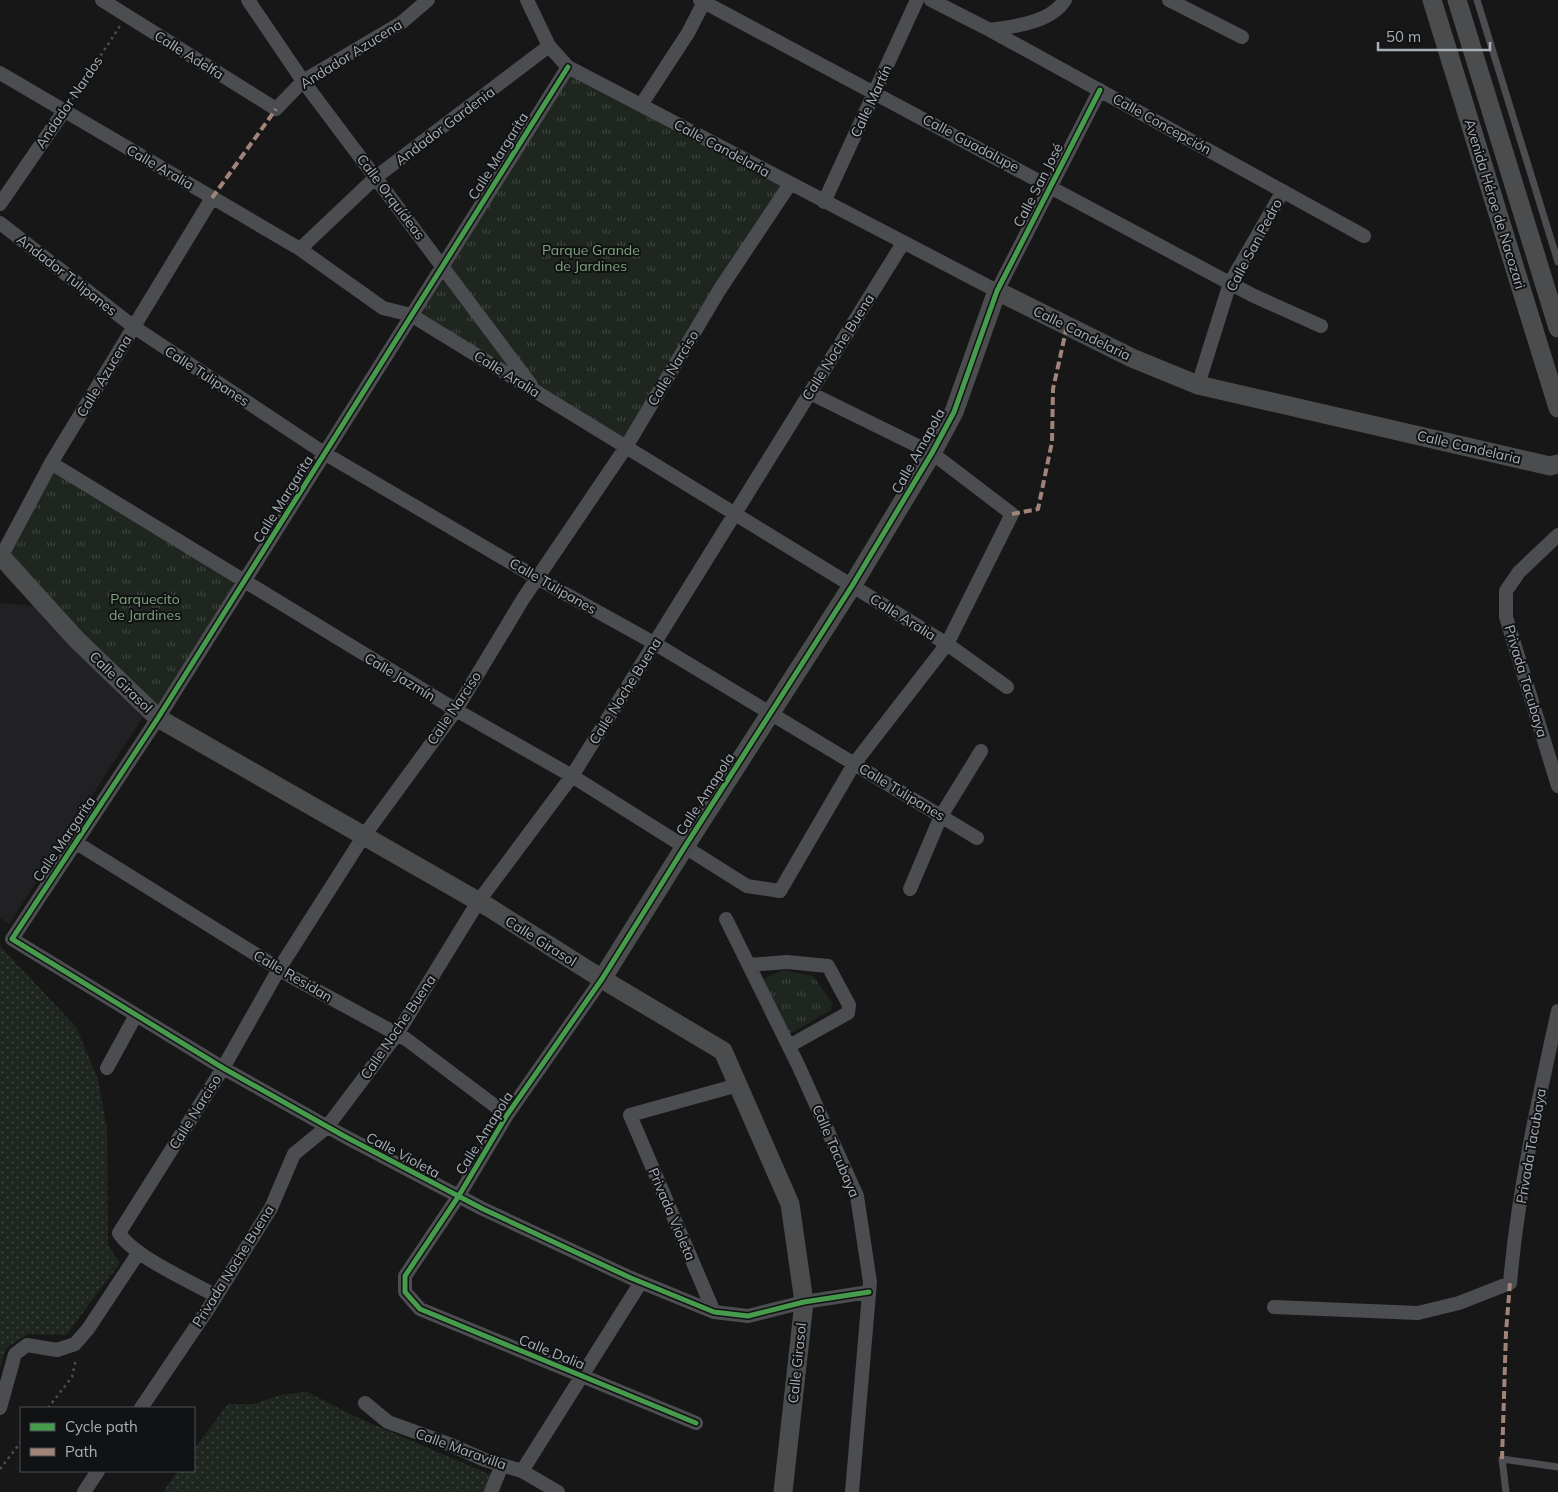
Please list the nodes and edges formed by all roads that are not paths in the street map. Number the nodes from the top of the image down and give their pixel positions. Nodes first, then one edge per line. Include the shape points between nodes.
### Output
1 (102, 0) edge
2 (248, 0) edge
3 (428, 0) edge
4 (527, 0) edge
5 (917, 0) edge
6 (931, 0) edge
7 (1065, 0) edge
8 (1169, 0) edge
9 (1432, 0) edge
10 (1457, 0) edge
11 (1477, 0) edge
12 (703, 1) edge
13 (990, 30) junction
14 (1242, 38) dead end
15 (549, 46) junction
16 (568, 67) junction
17 (0, 73) edge
18 (303, 81) junction
19 (1100, 90) junction
20 (874, 92) junction
21 (641, 105) junction
22 (276, 110) joint
23 (64, 111) junction
24 (376, 178) junction
25 (790, 184) junction
26 (1051, 185) junction
27 (1283, 191) junction
28 (212, 198) junction
29 (824, 202) junction
30 (0, 204) edge
31 (0, 223) edge
32 (1364, 236) dead end
33 (903, 243) junction
34 (300, 249) junction
35 (1558, 262) edge
36 (443, 265) junction
37 (1230, 283) junction
38 (997, 291) junction
39 (411, 315) junction
40 (1321, 326) dead end
41 (134, 327) junction
42 (1558, 328) edge
43 (1198, 385) junction
44 (536, 392) junction
45 (810, 393) junction
46 (1558, 408) edge
47 (626, 447) junction
48 (324, 453) junction
49 (932, 453) junction
50 (51, 463) junction
51 (1558, 464) edge
52 (735, 514) junction
53 (1558, 535) edge
54 (2, 560) edge
55 (537, 578) junction
56 (243, 582) junction
57 (852, 586) junction
58 (654, 644) junction
59 (947, 644) junction
60 (1007, 687) dead end
61 (456, 710) junction
62 (770, 714) junction
63 (158, 718) junction
64 (981, 751) dead end
65 (854, 764) junction
66 (572, 776) junction
67 (1558, 786) edge
68 (941, 816) junction
69 (363, 837) junction
70 (977, 838) dead end
71 (75, 842) junction
72 (684, 848) junction
73 (910, 889) dead end
74 (478, 902) junction
75 (726, 919) dead end
76 (12, 939) joint
77 (749, 965) junction
78 (279, 969) junction
79 (602, 979) junction
80 (1558, 1011) edge
81 (136, 1015) junction
82 (397, 1034) junction
83 (789, 1046) junction
84 (107, 1068) dead end
85 (223, 1068) junction
86 (738, 1085) junction
87 (507, 1115) junction
88 (327, 1127) junction
89 (458, 1197) junction
90 (138, 1252) junction
91 (641, 1282) junction
92 (405, 1292) joint
93 (869, 1292) junction
94 (216, 1296) junction
95 (804, 1302) junction
96 (1274, 1306) dead end
97 (714, 1312) junction
98 (582, 1376) junction
99 (365, 1403) dead end
100 (142, 1407) edge
101 (0, 1408) edge
102 (696, 1423) dead end
103 (502, 1465) junction
104 (1558, 1467) edge
105 (522, 1471) junction
106 (97, 1472) edge
107 (84, 1492) edge
108 (491, 1492) edge
109 (558, 1492) edge
110 (783, 1492) edge
111 (852, 1492) edge
112 (1506, 1492) edge

1 - 22 street, Calle Adelfa
2 - 18 street, Calle Orquídeas
3 - 18 street, Andador Azucena via 401,23
4 - 15 street
5 - 20 street, Calle Martín
6 - 13 street, Calle Concepción
7 - 13 street via 1058,10 1024,25
8 - 14 street
9 - 46 street, Avenida Héroe de Nacozari
10 - 42 street, Avenida Héroe de Nacozari
11 - 35 lane
12 - 20 street, Calle Guadalupe
12 - 21 street via 688,33
13 - 19 street, Calle Concepción
15 - 16 street
15 - 24 street, Andador Gardenia
16 - 21 street, Calle Candelaria
16 - 36 street, Calle Margarita
17 - 23 street, Calle Aralia
18 - 22 street, Andador Azucena
18 - 24 street, Calle Orquídeas
19 - 26 street, Calle San José
19 - 27 street, Calle Concepción
20 - 26 street, Calle Guadalupe
20 - 29 street, Calle Martín
21 - 25 street, Calle Candelaria
23 - 28 street, Calle Aralia
23 - 30 street, Andador Nardos
24 - 34 street, Andador Gardenia
24 - 36 street, Calle Orquídeas
25 - 29 street, Calle Candelaria
25 - 47 street, Calle Narciso via 720,289
26 - 37 street, Calle Guadalupe
26 - 38 street, Calle San José
27 - 32 street, Calle Concepción
27 - 37 street, Calle San Pedro
28 - 34 street, Calle Aralia
28 - 41 street, Calle Azucena
29 - 33 street, Calle Candelaria
31 - 41 street, Andador Tulipanes
33 - 38 street, Calle Candelaria
33 - 45 street, Calle Noche Buena
34 - 39 street, Calle Aralia via 383,308
36 - 39 street, Calle Margarita
36 - 44 street, Calle Orquídeas
37 - 40 street, Calle Guadalupe
37 - 43 street, Calle San Pedro
38 - 43 street, Calle Candelaria via 1132,358
38 - 49 street, Calle Amapola via 954,412
39 - 44 street, Calle Aralia
39 - 48 street, Calle Margarita
41 - 48 street, Calle Tulipanes
41 - 50 street, Calle Azucena
43 - 51 street, Calle Candelaria via 1550,466
44 - 47 street, Calle Aralia
45 - 49 street
45 - 52 street, Calle Noche Buena
47 - 52 street, Calle Aralia
47 - 55 street, Calle Narciso
48 - 55 street, Calle Tulipanes
48 - 56 street, Calle Margarita
49 - 57 street, Calle Amapola
49 - 59 street via 1012,514
50 - 54 street, Calle Azucena
50 - 56 street, Calle Jazmín
52 - 57 street, Calle Aralia
52 - 58 street, Calle Noche Buena
53 - 67 street, Privada Tacubaya via 1519,572 1506,591 1506,617
54 - 63 street, Calle Girasol
55 - 58 street, Calle Tulipanes
55 - 61 street, Calle Narciso
56 - 61 street, Calle Jazmín
56 - 63 street, Calle Margarita
57 - 59 street, Calle Aralia
57 - 62 street, Calle Amapola
58 - 62 street, Calle Tulipanes
58 - 66 street, Calle Noche Buena
59 - 60 street, Calle Aralia
59 - 65 street
61 - 66 street, Calle Jazmín
61 - 69 street, Calle Narciso
62 - 65 street, Calle Tulipanes
62 - 72 street, Calle Amapola
63 - 69 street, Calle Girasol
63 - 71 street, Calle Margarita
64 - 68 street
65 - 68 street, Calle Tulipanes
65 - 72 street, Calle Jazmín via 780,891 747,886
66 - 72 street, Calle Jazmín
66 - 74 street, Calle Noche Buena
68 - 70 street, Calle Tulipanes
68 - 73 street
69 - 74 street, Calle Girasol
69 - 78 street, Calle Narciso
71 - 76 street, Calle Margarita
71 - 78 street, Calle Residan
72 - 79 street, Calle Amapola
74 - 79 street, Calle Girasol
74 - 82 street, Calle Noche Buena
75 - 77 street, Calle Tacubaya
76 - 81 street, Calle Violeta
77 - 83 street, Calle Tacubaya
77 - 83 street via 787,962 828,966 849,1005 848,1014
78 - 82 street, Calle Residan
78 - 85 street, Calle Narciso
79 - 86 street, Calle Girasol via 723,1051
79 - 87 street, Calle Amapola
80 - 96 street, Privada Tacubaya via 1537,1103 1510,1283 1460,1303 1418,1313
81 - 84 street
81 - 85 street, Calle Violeta
82 - 87 street, Calle Residan
82 - 88 street, Calle Noche Buena
83 - 93 street, Calle Tacubaya via 857,1196
85 - 88 street, Calle Violeta
85 - 90 street, Calle Narciso via 118,1233
86 - 95 street, Calle Girasol via 790,1204
86 - 97 street, Privada Violeta via 630,1116
87 - 89 street, Calle Amapola
88 - 89 street, Calle Violeta
88 - 94 street, Privada Noche Buena via 294,1154 271,1208
89 - 91 street, Calle Violeta
89 - 92 street, Calle Amapola via 405,1276
90 - 94 street
90 - 101 street via 75,1344 57,1350 27,1345 15,1354
91 - 97 street, Calle Violeta
91 - 98 street
92 - 98 street, Calle Dalia via 420,1309
93 - 95 street, Calle Violeta
93 - 111 street, Calle Tacubaya
94 - 100 street, Privada Noche Buena
95 - 97 street, Calle Violeta via 748,1316
95 - 110 street, Calle Girasol
98 - 102 street, Calle Dalia
98 - 105 street
99 - 103 street, Calle Maravilla via 388,1422
103 - 105 street, Calle Maravilla
103 - 108 street
104 - 112 lane via 1502,1459
105 - 109 street, Calle Maravilla
106 - 107 street

